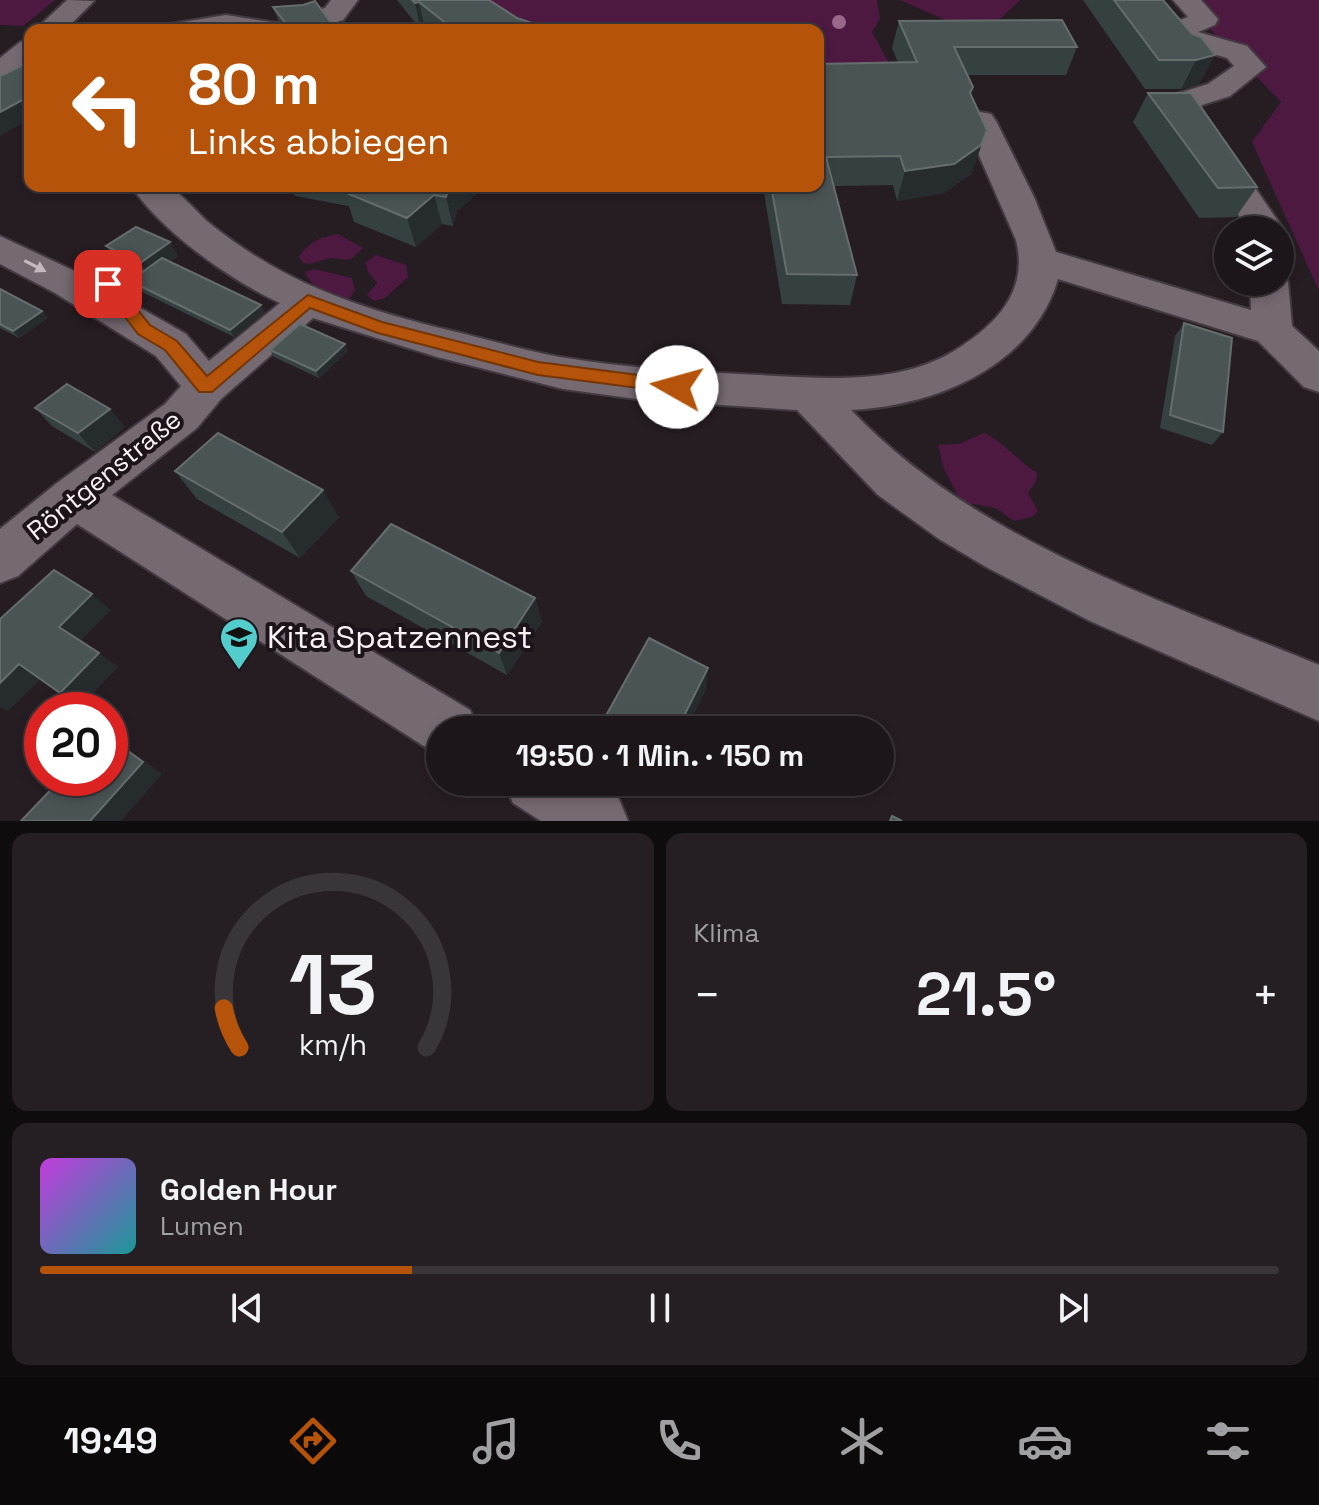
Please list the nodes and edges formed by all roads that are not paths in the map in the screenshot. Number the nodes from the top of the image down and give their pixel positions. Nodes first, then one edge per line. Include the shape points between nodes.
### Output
1 (62, 0) edge
2 (201, 0) edge
3 (345, 0) edge
4 (1186, 0) edge
5 (1163, 22) junction
6 (56, 24) edge
7 (154, 24) edge
8 (303, 24) edge
9 (1219, 90) junction
10 (980, 121) edge
11 (154, 192) edge
12 (1257, 216) edge
13 (0, 219) edge
14 (0, 248) edge
15 (1040, 260) junction
16 (80, 273) junction
17 (1270, 296) edge
18 (308, 301) junction
19 (1272, 331) junction
20 (1319, 376) edge
21 (206, 387) junction
22 (809, 394) junction
23 (74, 497) junction
24 (0, 560) edge
25 (1319, 693) edge
26 (427, 716) edge
27 (557, 796) edge
28 (597, 821) edge

1 - 6 street via 81,1
2 - 7 street
3 - 8 street via 334,14
4 - 5 street via 1205,19
5 - 9 street
5 - 9 street via 1237,52 1251,67
9 - 12 street via 1181,102
10 - 15 street
11 - 18 street via 201,236
13 - 16 street
14 -> 16 street
15 - 19 street
15 - 22 street via 1041,271 1027,304 1006,332 973,360 896,389
16 - 21 street via 144,329 171,345
17 - 19 street
18 - 21 street, Röntgenstraße
18 - 22 street via 378,327 538,368 677,387
19 - 20 street
21 - 23 street, Röntgenstraße via 181,416
22 - 25 street via 888,476 967,529 1061,580
23 - 24 street, Röntgenstraße
23 - 26 street
27 - 28 street

